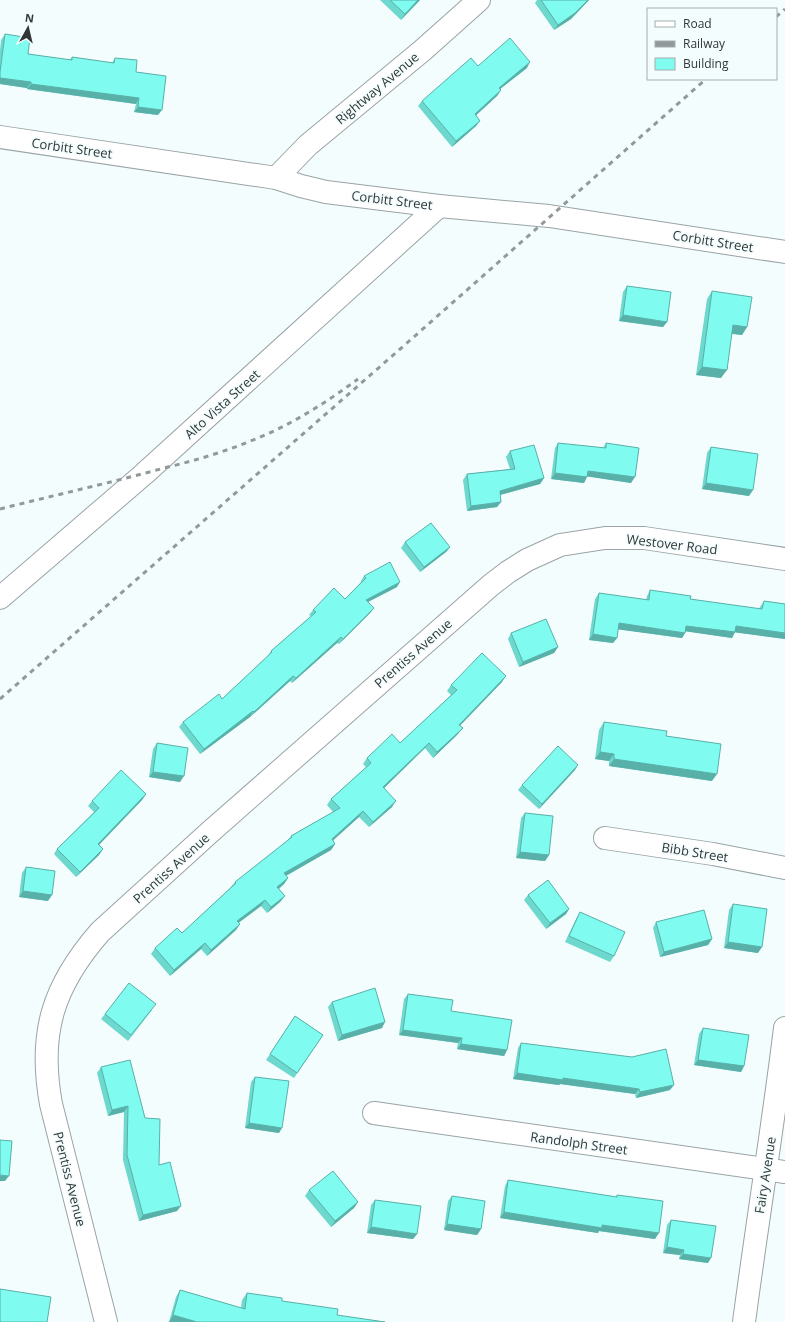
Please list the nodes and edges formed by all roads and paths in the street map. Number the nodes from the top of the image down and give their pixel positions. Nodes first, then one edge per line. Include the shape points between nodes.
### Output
1 (479, 0) edge
2 (0, 137) edge
3 (276, 178) junction
4 (439, 206) junction
5 (785, 252) edge
6 (560, 545) joint
7 (785, 558) edge
8 (0, 598) edge
9 (605, 838) dead end
10 (785, 868) edge
11 (785, 1028) edge
12 (374, 1113) dead end
13 (775, 1171) edge
14 (106, 1322) edge
15 (744, 1322) edge

1 - 3 street, Rightway Avenue via 308,145
2 - 3 street, Corbitt Street
3 - 4 street, Corbitt Street via 326,192
4 - 5 street, Corbitt Street via 549,216
4 - 8 street, Alto Vista Street via 144,474
6 - 7 street, Westover Road via 605,538 644,538
6 - 14 street, Prentiss Avenue via 527,560 491,585 100,932 71,970 60,992 47,1036 47,1081
9 - 10 street, Bibb Street
11 - 13 street, Fairy Avenue via 773,1120
12 - 13 street, Randolph Street
13 - 15 street, Fairy Avenue

